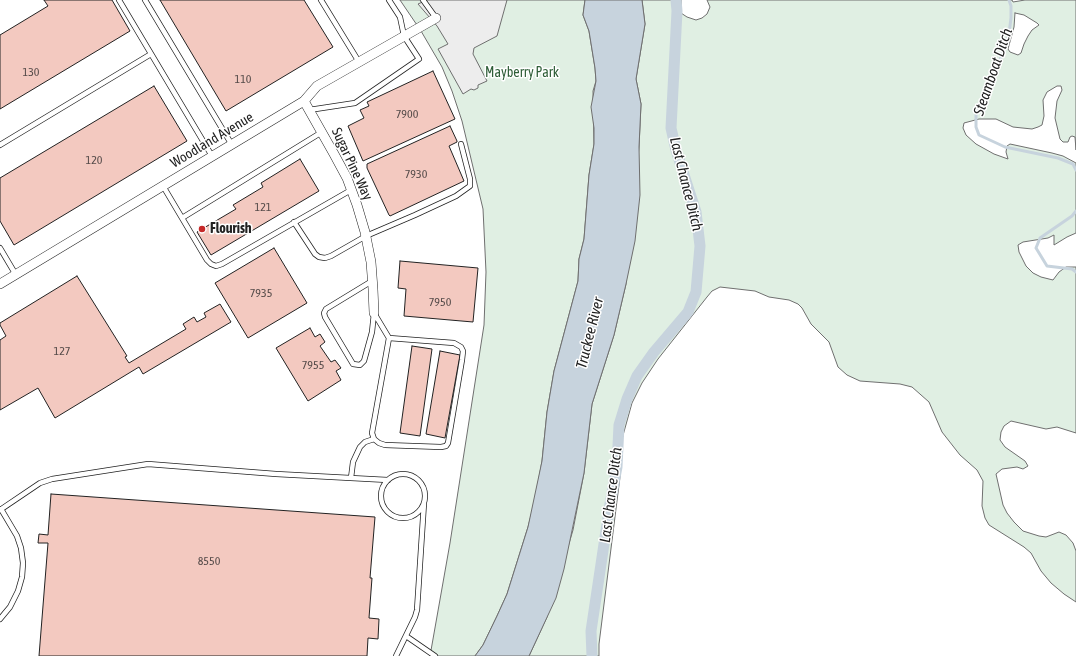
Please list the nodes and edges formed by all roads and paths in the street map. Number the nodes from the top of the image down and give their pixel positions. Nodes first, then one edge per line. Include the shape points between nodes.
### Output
1 (119, 0) edge
2 (145, 0) edge
3 (321, 0) edge
4 (388, 0) edge
5 (423, 0) edge
6 (436, 18) joint
7 (404, 36) junction
8 (151, 54) junction
9 (359, 62) junction
10 (306, 106) junction
11 (322, 132) junction
12 (461, 144) dead end
13 (0, 145) edge
14 (232, 145) junction
15 (212, 156) junction
16 (163, 186) junction
17 (351, 190) junction
18 (182, 218) junction
19 (294, 222) junction
20 (366, 236) junction
21 (0, 248) edge
22 (16, 275) junction
23 (373, 281) junction
24 (0, 284) edge
25 (374, 313) junction
26 (389, 338) junction
27 (374, 439) junction
28 (351, 478) junction
29 (388, 480) junction
30 (424, 503) junction
31 (0, 509) edge
32 (0, 619) edge
33 (406, 636) junction
34 (396, 656) edge
35 (435, 656) edge

1 - 8 lane
2 - 14 lane
3 - 9 lane
4 - 7 lane via 400,17
5 - 6 lane
6 - 7 street, Woodland Avenue
7 - 9 street, Woodland Avenue
7 - 10 lane via 419,59 355,103
8 - 13 lane
8 - 15 lane
9 - 10 street, Woodland Avenue via 317,86
10 - 11 street, Sugar Pine Way
10 - 14 street, Woodland Avenue
11 - 17 street, Sugar Pine Way
11 - 18 lane
12 - 20 lane via 470,186 456,196
14 - 15 street, Woodland Avenue
15 - 16 street, Woodland Avenue
16 - 18 lane
16 - 22 street, Woodland Avenue
17 - 19 lane
17 - 20 street, Sugar Pine Way
18 - 19 lane via 207,260 216,266
19 - 20 lane via 319,258 331,256
20 - 23 street, Sugar Pine Way
21 - 22 lane
22 - 24 street, Woodland Avenue
23 - 25 street, Sugar Pine Way
23 - 25 lane via 324,312 353,364 360,365 364,361
25 - 26 lane
26 - 27 lane via 372,433
26 - 27 lane via 458,344 463,351 462,360 446,446 385,445
27 - 28 lane via 360,447 353,462
28 - 29 lane
28 - 31 lane via 148,464 52,479 40,483
29 - 30 lane via 400,474 413,476 422,485
29 - 30 lane via 383,489 382,501 385,508 394,516 413,516
30 - 33 lane via 418,602 415,617
31 - 32 lane via 17,536 23,563 18,591
33 - 34 lane
33 - 35 lane

